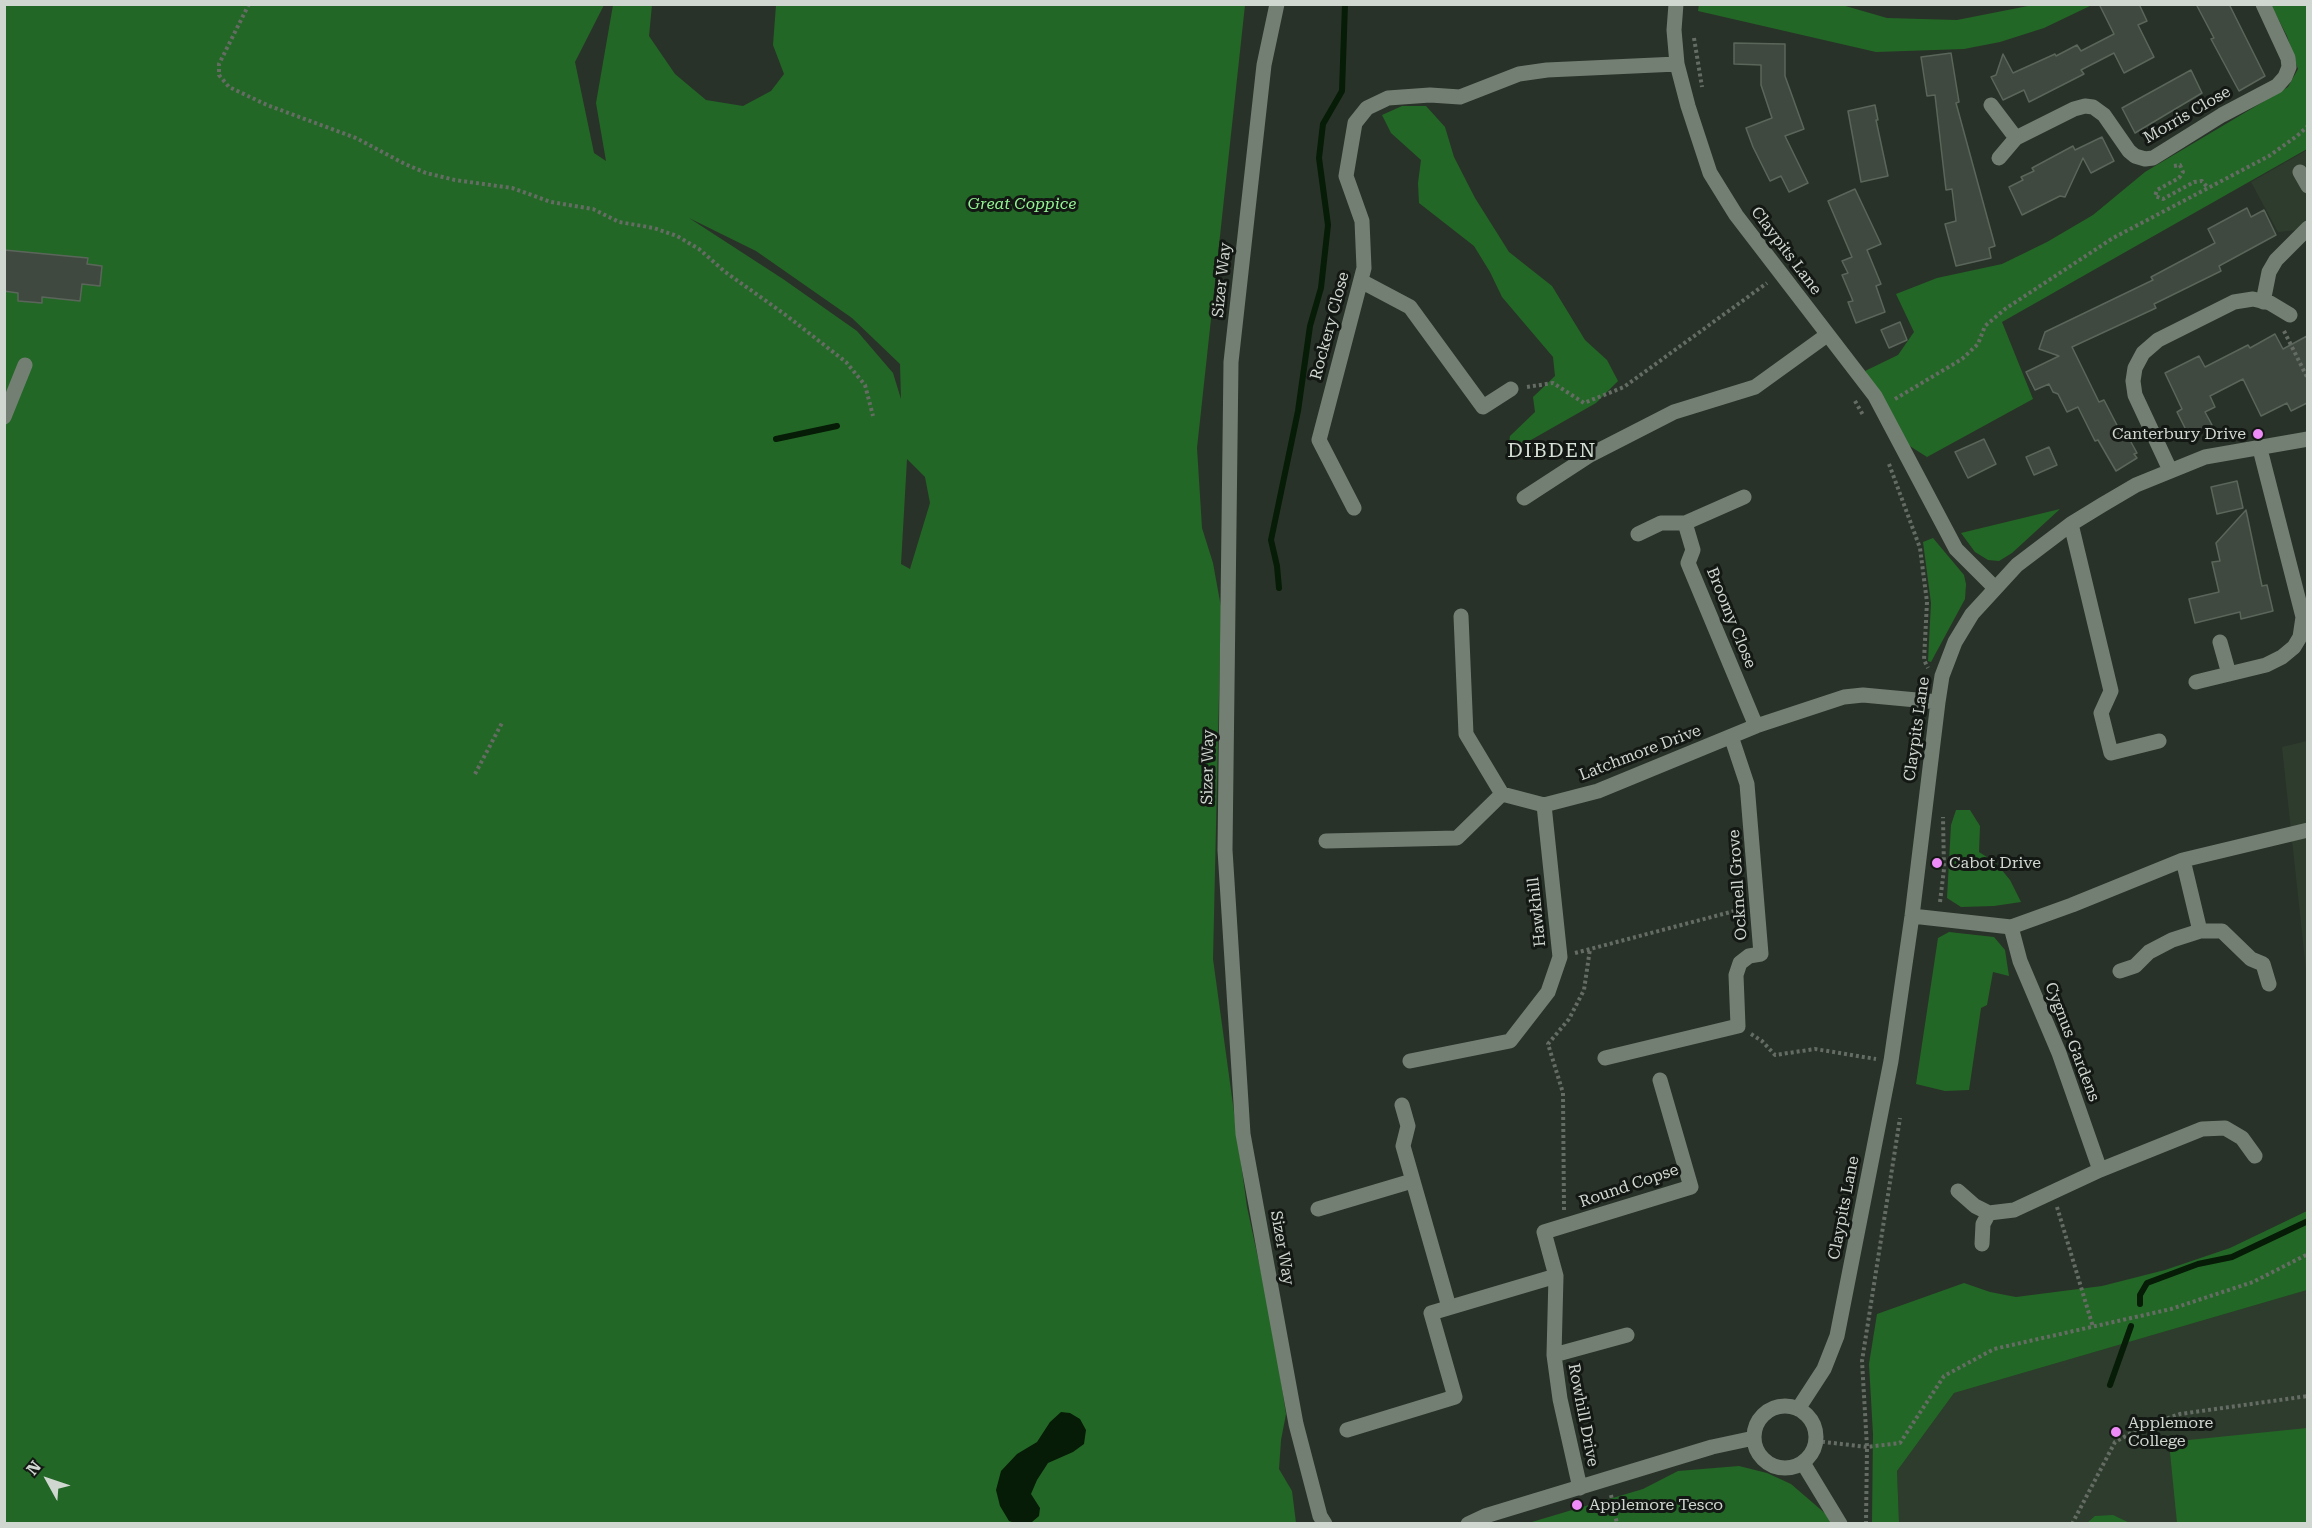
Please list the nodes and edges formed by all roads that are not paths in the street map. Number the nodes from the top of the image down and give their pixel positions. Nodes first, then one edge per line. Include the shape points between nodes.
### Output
1 (1277, 4) edge
2 (1676, 4) edge
3 (2263, 4) edge
4 (1677, 64) junction
5 (1991, 105) dead end
6 (2016, 138) junction
7 (1999, 158) dead end
8 (2307, 228) edge
9 (1361, 281) junction
10 (2267, 302) junction
11 (2290, 315) dead end
12 (1827, 335) junction
13 (25, 364) dead end
14 (1511, 388) road end
15 (4, 417) edge
16 (2307, 439) edge
17 (2260, 448) junction
18 (2170, 470) junction
19 (1744, 496) dead end
20 (1524, 498) dead end
21 (1354, 508) dead end
22 (1685, 523) junction
23 (2071, 524) junction
24 (1638, 534) dead end
25 (1995, 588) junction
26 (1461, 616) dead end
27 (2220, 642) dead end
28 (2229, 674) junction
29 (2196, 682) dead end
30 (1938, 702) junction
31 (1756, 726) junction
32 (1731, 736) junction
33 (2159, 741) dead end
34 (1502, 795) junction
35 (1544, 805) junction
36 (2307, 830) edge
37 (1326, 841) dead end
38 (2184, 860) junction
39 (1912, 916) junction
40 (2011, 927) junction
41 (2200, 931) junction
42 (2120, 971) dead end
43 (2269, 984) dead end
44 (1605, 1058) dead end
45 (1410, 1061) dead end
46 (1660, 1080) dead end
47 (1402, 1105) dead end
48 (2255, 1156) dead end
49 (2100, 1170) junction
50 (1412, 1181) junction
51 (1958, 1191) dead end
52 (1318, 1209) dead end
53 (1989, 1214) junction
54 (1544, 1232) joint
55 (1982, 1244) dead end
56 (1556, 1276) junction
57 (1449, 1307) junction
58 (1627, 1335) dead end
59 (1554, 1355) junction
60 (1798, 1409) junction
61 (1347, 1430) dead end
62 (1754, 1438) junction
63 (1803, 1462) junction
64 (1580, 1488) junction
65 (1325, 1524) edge
66 (1468, 1524) edge
67 (1840, 1524) edge

1 - 65 street, Sizer Way via 1263,65 1231,362 1225,849 1243,1134 1296,1424
2 - 4 street, Claypits Lane
3 - 6 street, Morris Close via 2288,58 2284,78 2277,86 2153,158 2145,159 2129,151 2104,115 2093,107 2074,109
4 - 9 street, Rockery Close via 1547,70 1519,74 1460,97 1388,98 1367,108 1355,123 1346,176 1362,221
4 - 12 street, Claypits Lane via 1710,173 1736,215
5 - 6 street
6 - 7 street, Morris Close
8 - 10 street via 2269,272
9 - 14 street via 1410,307 1484,407
9 - 21 street, Rockery Close via 1319,440
10 - 11 street
10 - 18 street via 2234,302 2158,340 2136,365 2135,395
12 - 20 street via 1755,387 1674,412 1590,455
12 - 25 street, Claypits Lane via 1875,396 1956,549
13 - 15 street
16 - 17 street
17 - 18 street via 2205,458
17 - 28 street via 2303,617 2300,637 2282,657
18 - 23 street
19 - 22 street
22 - 24 street via 1661,523
22 - 31 street, Broomy Close via 1693,550 1689,562
23 - 25 street via 2017,565
23 - 33 street via 2111,691 2101,713 2111,753
25 - 30 street, Claypits Lane via 1972,614 1955,642 1942,676
26 - 34 street via 1466,734
27 - 28 street
28 - 29 street
30 - 31 street, Latchmore Drive via 1863,695 1844,697
30 - 39 street, Claypits Lane
31 - 32 street, Latchmore Drive
32 - 35 street, Latchmore Drive via 1598,791
32 - 44 street, Ocknell Grove via 1747,784 1761,954 1740,963 1736,975 1738,1026
34 - 35 street, Latchmore Drive
34 - 37 street via 1457,838
35 - 45 street, Hawkhill via 1560,957 1548,992 1510,1041
36 - 38 street
38 - 40 street
38 - 41 street
39 - 40 street
39 - 60 street, Claypits Lane via 1891,1061 1837,1336 1824,1370
40 - 49 street, Cygnus Gardens via 2020,961 2059,1053
41 - 42 street via 2172,940 2149,952 2135,966
41 - 43 street via 2222,932 2263,964
46 - 54 street, Round Copse via 1691,1187
47 - 50 street via 1408,1126 1403,1146
48 - 49 street via 2242,1138 2225,1128 2202,1129
49 - 53 street via 2014,1210
50 - 52 street
50 - 57 street
51 - 53 street
53 - 55 street via 1983,1224
54 - 56 street, Rowhill Drive
56 - 57 street
56 - 59 street, Rowhill Drive
57 - 61 street via 1431,1313 1455,1397
58 - 59 street
59 - 64 street, Rowhill Drive
60 - 62 street via 1788,1406 1768,1411 1760,1418
60 - 63 street via 1812,1422 1816,1442
62 - 63 street via 1760,1456 1776,1467
62 - 64 street
63 - 67 street
64 - 66 street

